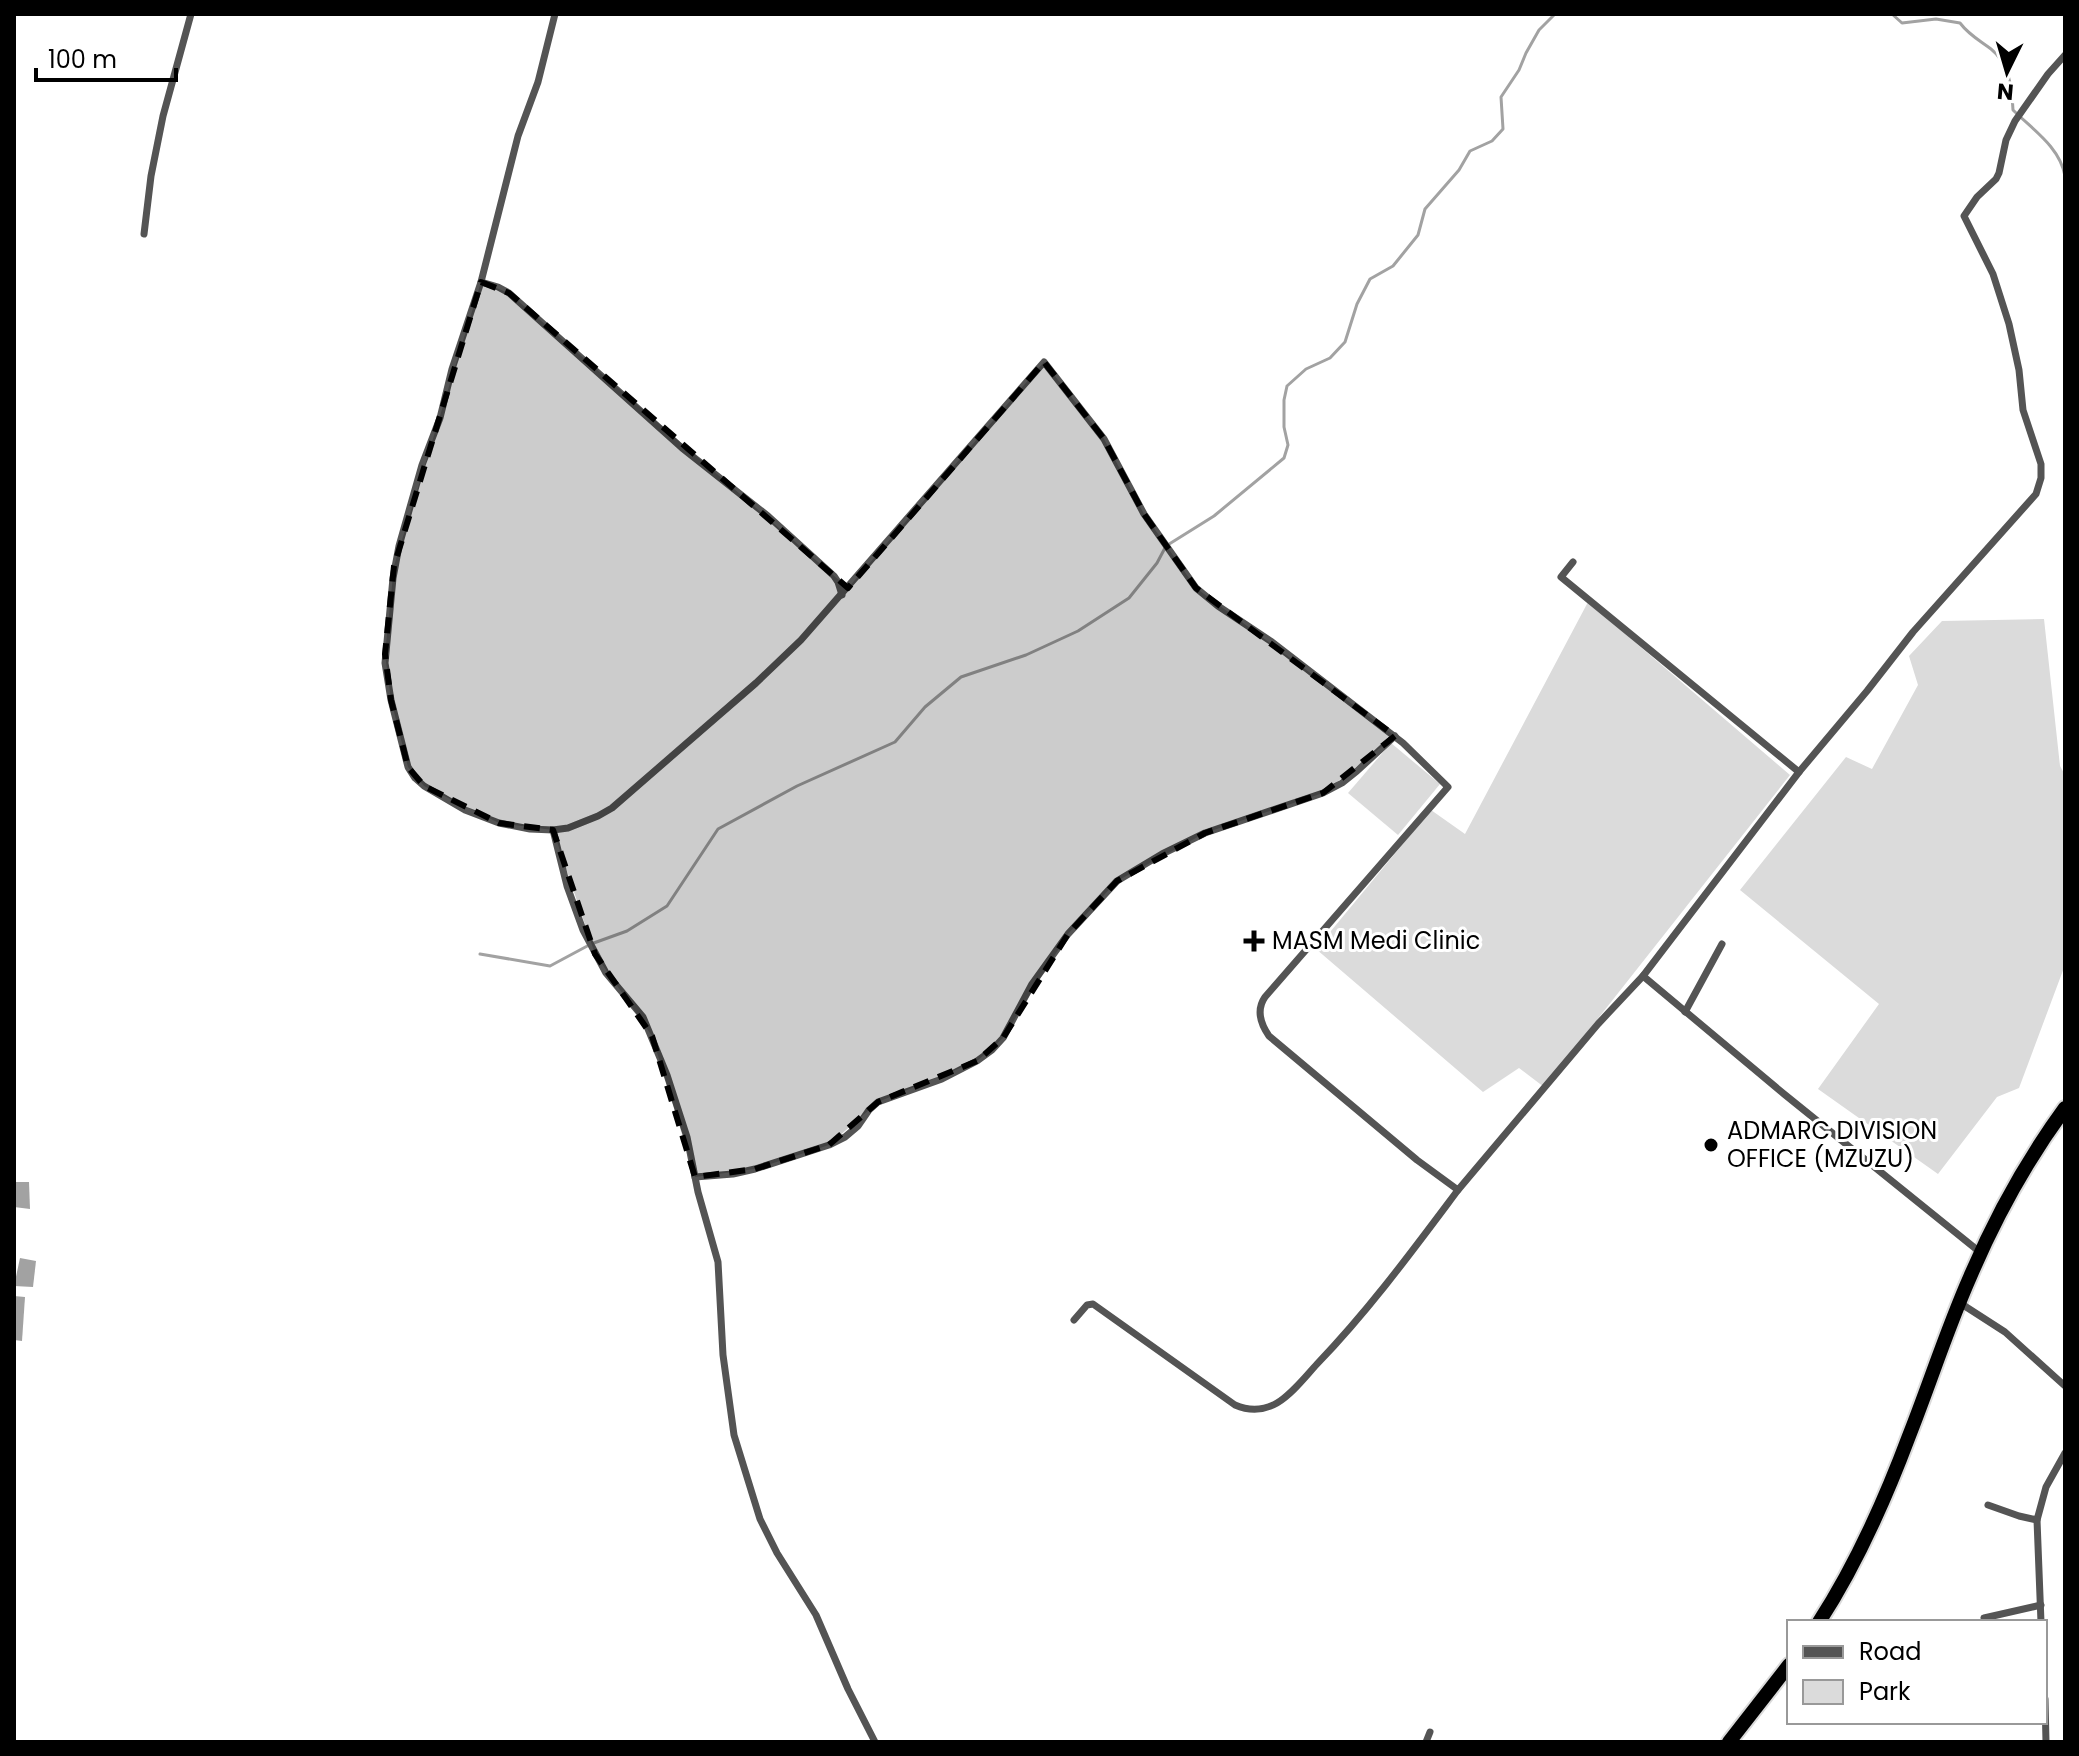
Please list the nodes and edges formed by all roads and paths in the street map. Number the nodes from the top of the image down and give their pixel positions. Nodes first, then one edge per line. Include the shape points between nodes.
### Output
1 (191, 14) edge
2 (555, 14) edge
3 (2065, 55) edge
4 (144, 234) dead end
5 (481, 282) junction
6 (1573, 562) dead end
7 (842, 595) junction
8 (1395, 736) junction
9 (1799, 772) junction
10 (553, 830) junction
11 (1722, 944) dead end
12 (1643, 976) junction
13 (1685, 1012) junction
14 (2065, 1108) edge
15 (695, 1177) junction
16 (1458, 1190) junction
17 (1981, 1253) junction
18 (1960, 1303) junction
19 (1074, 1320) dead end
20 (2065, 1386) edge
21 (2065, 1453) edge
22 (1988, 1505) dead end
23 (2037, 1520) junction
24 (2041, 1605) junction
25 (1984, 1618) dead end
26 (1820, 1620) edge
27 (2041, 1620) edge
28 (1787, 1668) edge
29 (1430, 1732) dead end
30 (875, 1742) edge
31 (1426, 1742) edge
32 (1729, 1742) edge

1 - 4 street via 163,116
2 - 5 street
3 - 9 street via 2015,121 1999,173 1964,216 2006,313 2023,410 2041,464 2040,485
5 - 7 street via 509,293 682,448 768,516 834,576
5 - 10 street via 394,566 387,680 408,767 424,786 499,823
6 - 9 street via 1561,577
7 - 8 street via 1044,362 1104,439 1144,514 1196,588
7 - 10 street via 773,668 612,808
8 - 15 street via 1323,793 1205,833 1117,881 1068,934 1032,984 1003,1038 977,1061 878,1102 858,1126 829,1145 755,1169
8 - 16 street via 1448,787 1265,997 1259,1016 1269,1036
9 - 12 street
10 - 15 street via 575,912 589,942 652,1036 687,1137
11 - 13 street
12 - 13 street
12 - 16 street
13 - 17 street
14 - 17 highway via 1994,1222
15 - 30 street via 718,1262 723,1355 744,1471 765,1530 816,1615
16 - 19 street via 1340,1340 1284,1398 1267,1408 1235,1405 1094,1305 1087,1305
17 - 18 highway
18 - 20 street via 2005,1332
18 - 26 highway via 1874,1520
21 - 23 street via 2046,1487
22 - 23 street
23 - 24 street
24 - 25 street
24 - 27 street
28 - 32 highway
29 - 31 street

